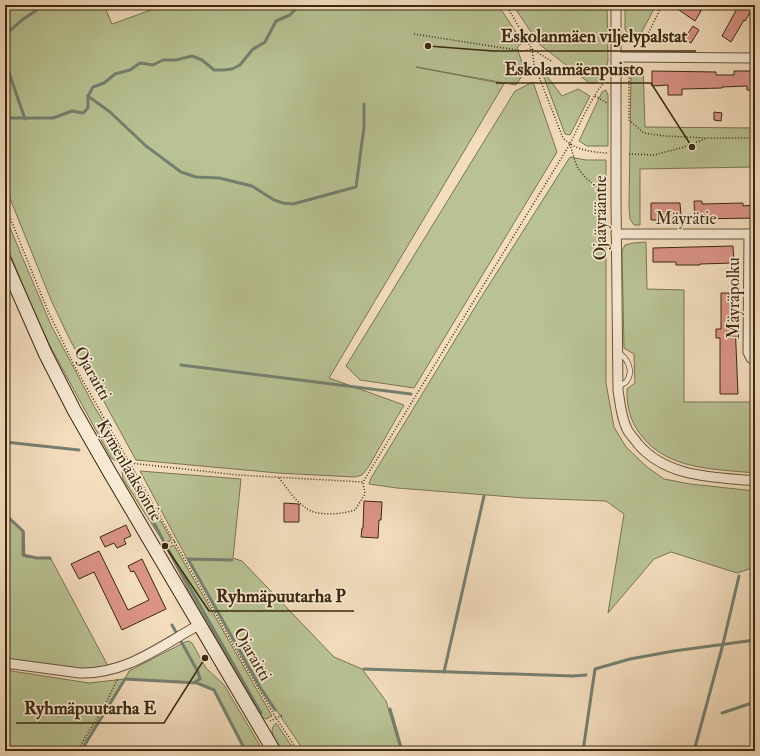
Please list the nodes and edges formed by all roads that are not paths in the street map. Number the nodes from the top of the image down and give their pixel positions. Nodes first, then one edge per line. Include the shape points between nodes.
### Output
1 (616, 5) edge
2 (621, 58) junction
3 (755, 58) edge
4 (616, 234) junction
5 (752, 234) edge
6 (5, 262) edge
7 (755, 360) edge
8 (755, 481) edge
9 (199, 625) junction
10 (5, 663) edge
11 (274, 751) edge

1 - 2 street, Ojaäyrääntie
2 - 3 street
2 - 4 street, Ojaäyrääntie via 617,79
4 - 5 street, Mäyrätie
4 - 8 street, Ojaäyrääntie via 618,386 627,430 658,462 676,470 695,475
5 - 7 street, Mäyräpolku via 748,352
6 - 9 main road, Kymenlaaksontie via 45,353 74,410
9 - 10 street via 121,667 96,673
9 - 11 main road, Kymenlaaksontie

